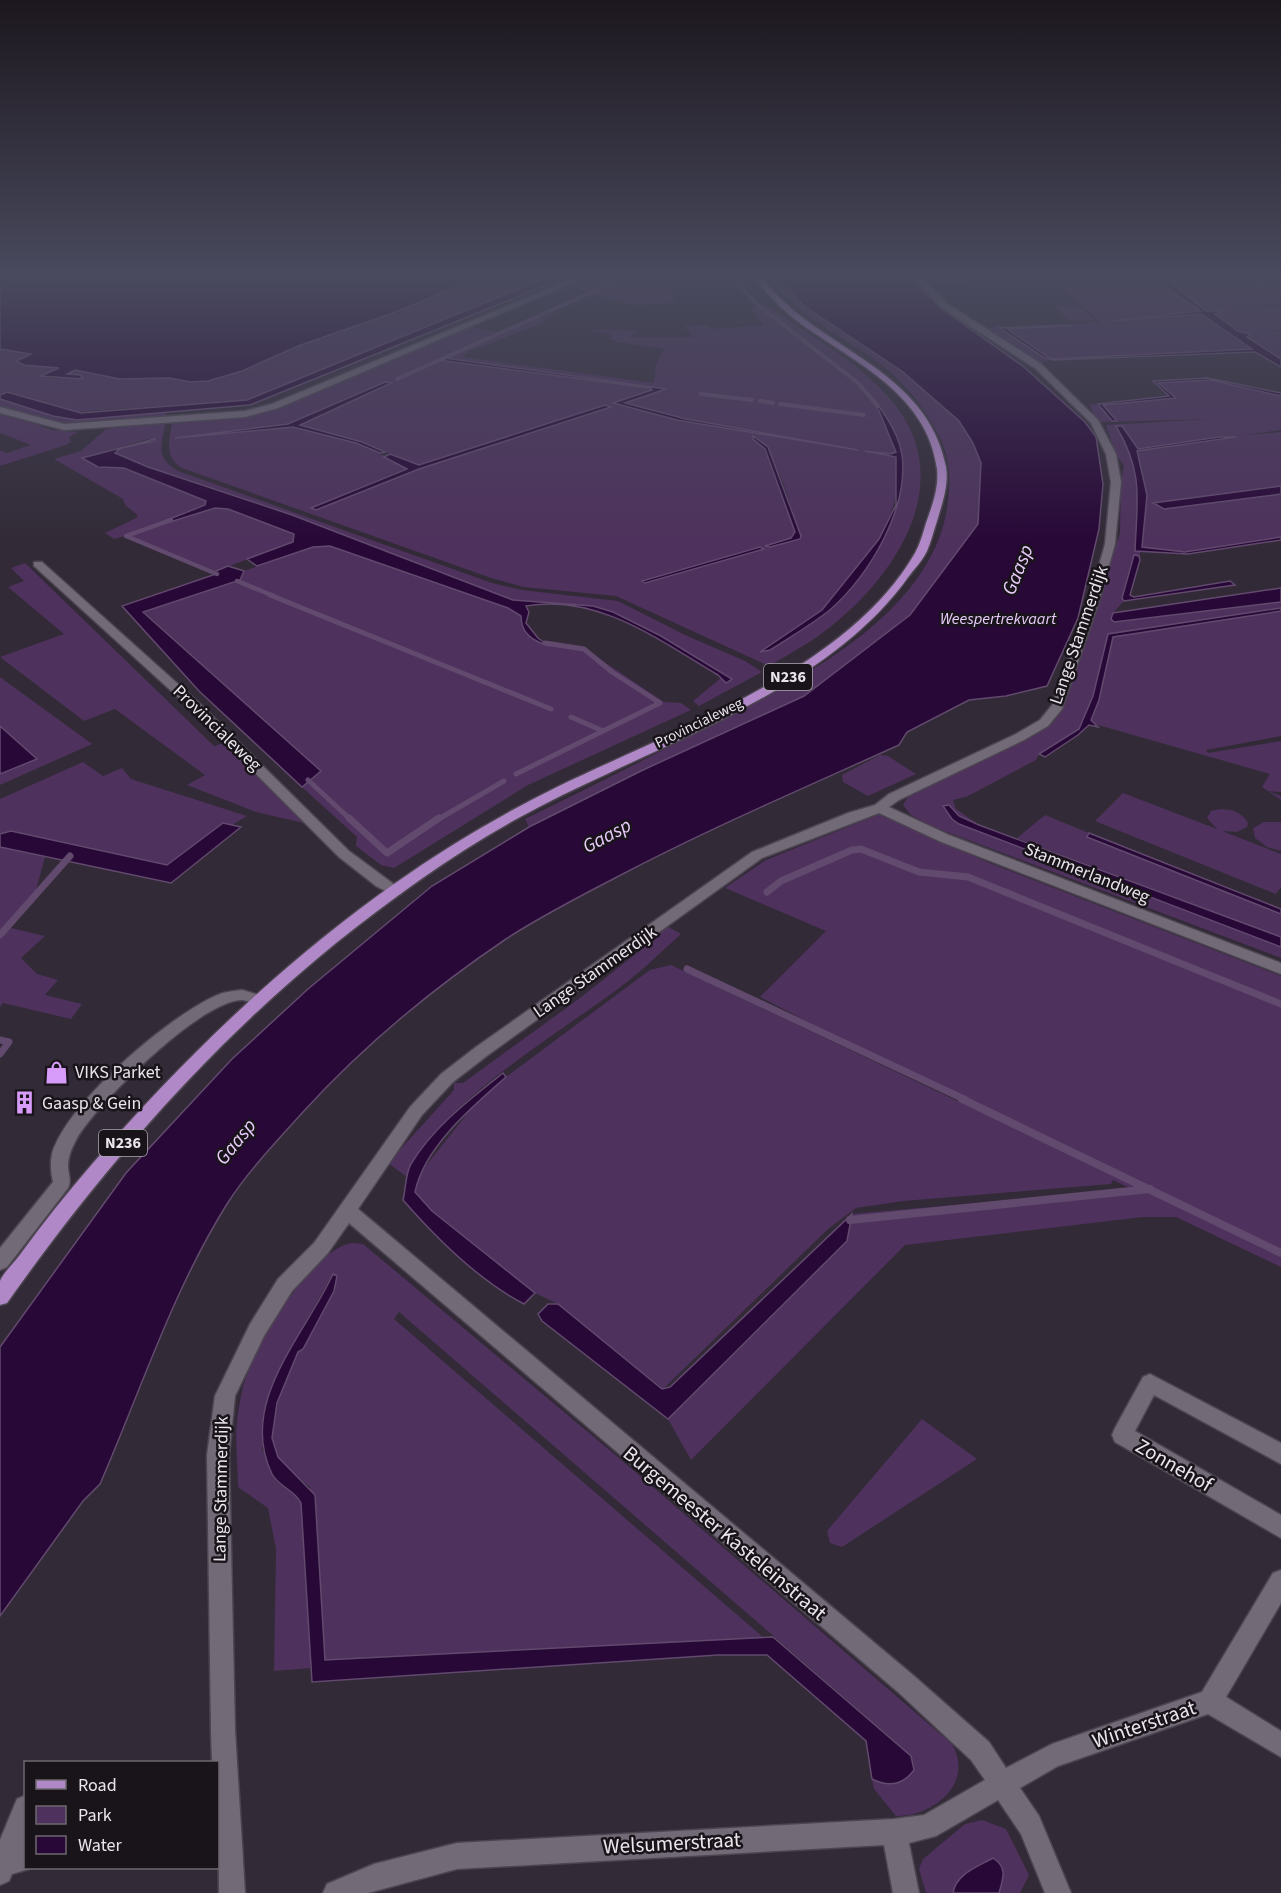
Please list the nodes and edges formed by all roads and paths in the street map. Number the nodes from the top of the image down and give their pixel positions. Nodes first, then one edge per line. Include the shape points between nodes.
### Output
1 (380, 362) edge
2 (868, 362) edge
3 (1032, 362) edge
4 (0, 410) edge
5 (38, 564) dead end
6 (880, 808) junction
7 (396, 891) junction
8 (1281, 969) edge
9 (260, 1001) junction
10 (346, 1210) junction
11 (0, 1262) edge
12 (0, 1297) edge
13 (1281, 1454) edge
14 (1281, 1527) edge
15 (1281, 1581) edge
16 (1210, 1701) junction
17 (1281, 1745) edge
18 (1004, 1785) junction
19 (223, 1804) edge
20 (24, 1815) edge
21 (894, 1832) junction
22 (10, 1864) edge
23 (232, 1893) edge
24 (336, 1893) edge
25 (906, 1893) edge
26 (1058, 1893) edge

1 - 4 street via 275,406 245,414 64,427
2 - 7 main road, Provincialeweg / N236 via 894,385 921,417 938,455 942,480 937,515 920,557 890,598 850,633 784,680 515,814
3 - 6 street, Lange Stammerdijk via 1095,422 1111,454 1115,509 1095,598 1058,706 1044,723 894,797
5 - 7 street, Provincialeweg via 194,705 344,854
6 - 8 street, Stammerlandweg via 944,838
6 - 10 street, Lange Stammerdijk via 757,855 482,1051 447,1078 416,1111
7 - 9 main road, Provincialeweg / N236
9 - 11 street via 241,995 197,1012 140,1057 111,1086 71,1133 62,1150 58,1167 62,1183
9 - 12 main road, Provincialeweg / N236 via 183,1075 91,1178
10 - 18 street, Burgemeester Kasteleinstraat via 906,1684 980,1751
10 - 19 street, Lange Stammerdijk via 321,1248 285,1285 257,1330 220,1416
13 - 14 street, Zonnehof via 1150,1383 1122,1435
15 - 16 street
16 - 17 street, Winterstraat
16 - 18 street, Winterstraat via 1052,1756
18 - 21 street, Welsumerstraat via 927,1827
18 - 26 street, Burgemeester Kasteleinstraat via 1030,1825
19 - 23 street, Lange Stammerdijk
20 - 22 street
21 - 24 street, Welsumerstraat via 457,1856 374,1877
21 - 25 street

